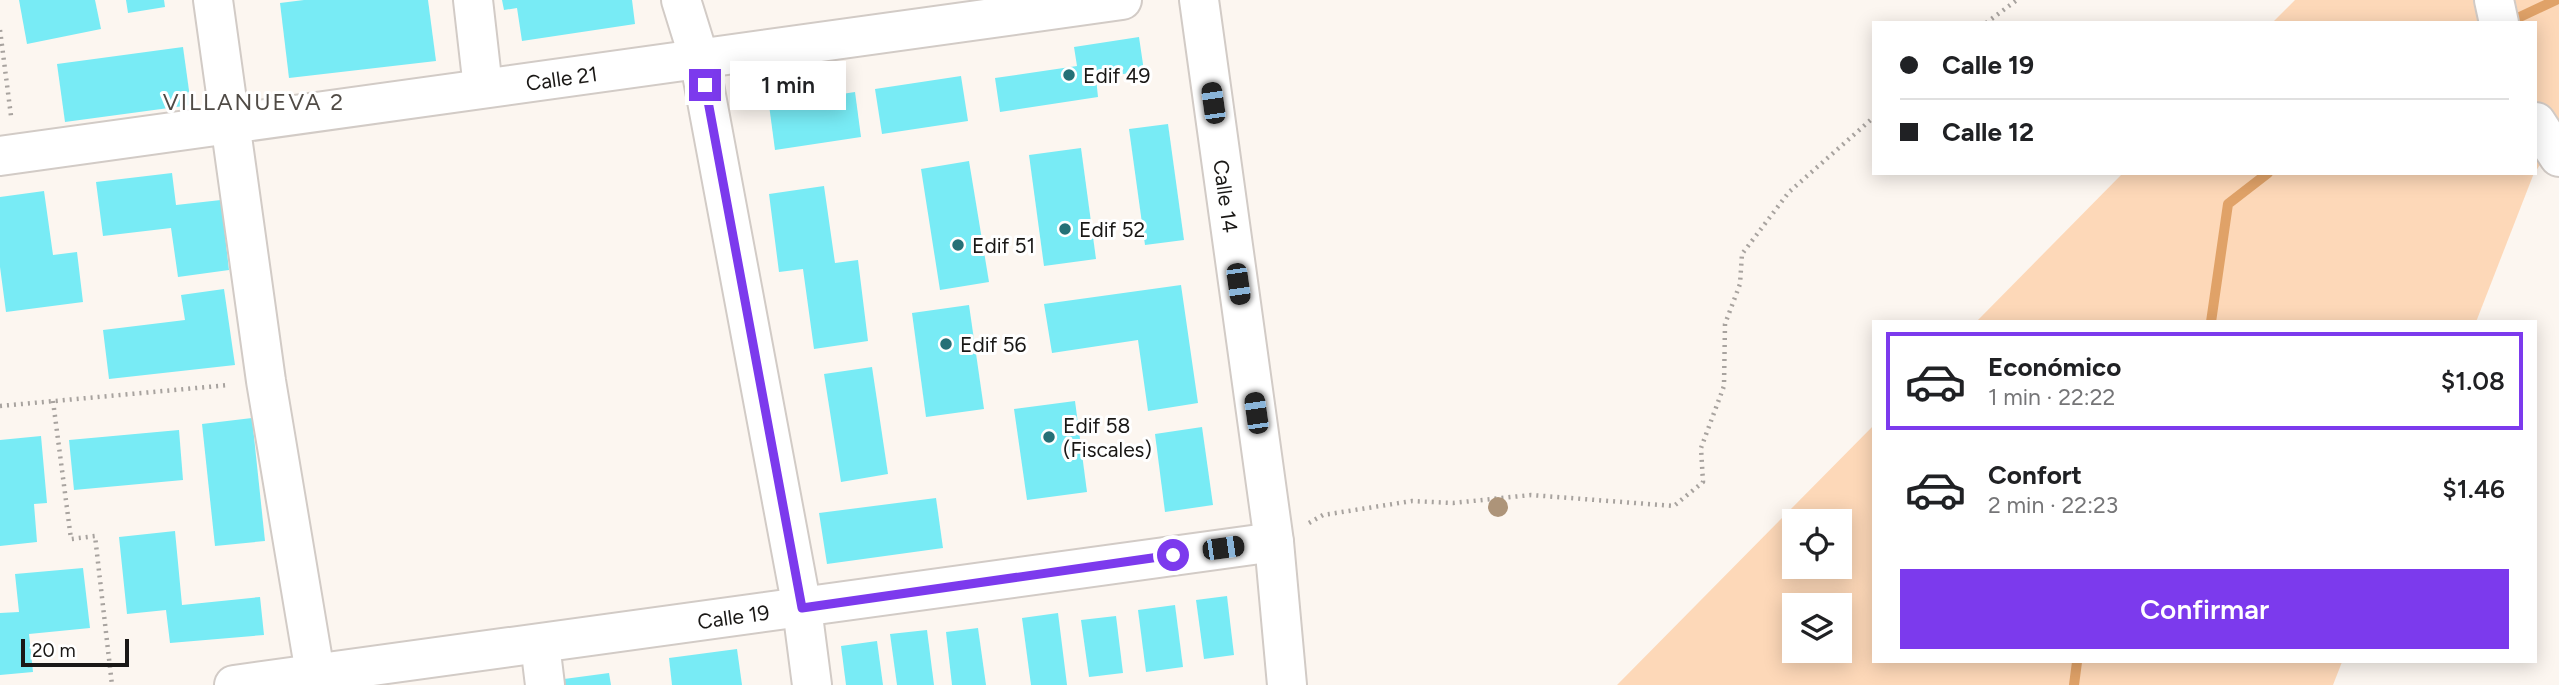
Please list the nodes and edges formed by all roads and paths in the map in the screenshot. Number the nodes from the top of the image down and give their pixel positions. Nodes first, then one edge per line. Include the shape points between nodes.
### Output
1 (213, 0) edge
2 (473, 0) edge
3 (681, 0) edge
4 (1122, 0) edge
5 (1199, 0) edge
6 (2017, 0) edge
7 (2494, 0) edge
8 (1989, 21) edge
9 (2499, 21) edge
10 (0, 30) edge
11 (699, 58) junction
12 (483, 88) junction
13 (1872, 119) edge
14 (229, 124) junction
15 (2537, 124) edge
16 (8, 155) edge
17 (2558, 155) edge
18 (266, 381) junction
19 (52, 401) junction
20 (0, 406) edge
21 (1274, 541) junction
22 (802, 608) junction
23 (540, 645) junction
24 (317, 680) edge
25 (112, 685) edge
26 (234, 685) edge
27 (545, 685) edge
28 (812, 685) edge
29 (1287, 685) edge

1 - 14 street
2 - 12 street
3 - 11 street
4 - 11 street, Calle 21
5 - 21 street, Calle 14
6 - 8 path
7 - 9 street
10 - 16 path
11 - 12 street, Calle 21
11 - 22 street
12 - 14 street, Calle 21
13 - 21 path via 1788,192 1742,254 1740,284 1725,324 1724,386 1701,447 1703,482 1674,506 1531,495 1453,503 1412,501 1323,515
14 - 16 street, Calle 21
14 - 18 street
15 - 17 street
18 - 19 path
18 - 24 street
19 - 20 path
19 - 25 path via 71,539 95,536
21 - 22 street, Calle 19
21 - 29 street, Calle 14
22 - 23 street, Calle 19
22 - 28 street
23 - 24 street, Calle 19
23 - 27 street
24 - 26 street, Calle 19

